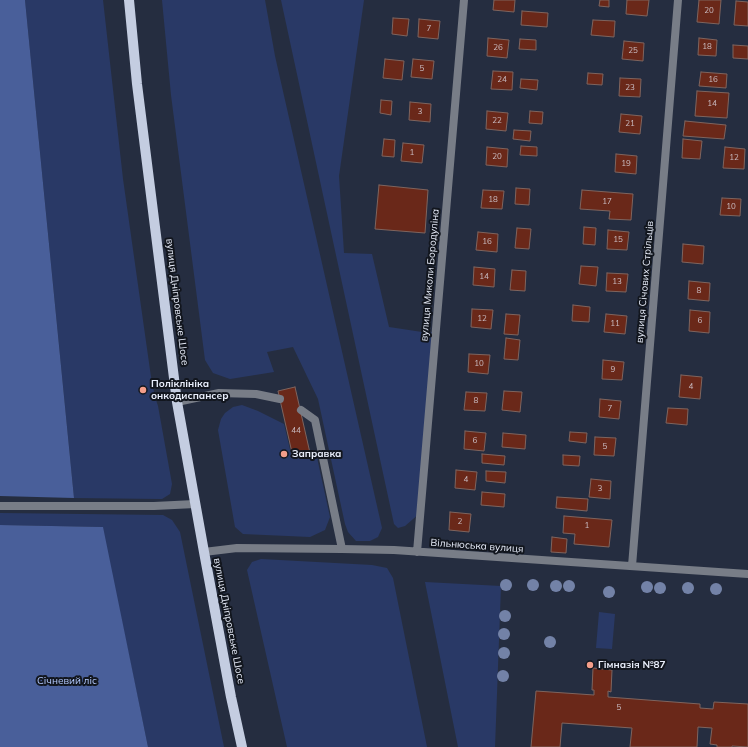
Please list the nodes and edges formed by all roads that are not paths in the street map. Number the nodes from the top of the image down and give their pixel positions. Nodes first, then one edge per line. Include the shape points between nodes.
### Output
1 (129, 0) edge
2 (464, 0) edge
3 (678, 0) edge
4 (280, 399) dead end
5 (177, 402) junction
6 (300, 410) dead end
7 (195, 504) junction
8 (0, 506) edge
9 (342, 549) junction
10 (204, 552) junction
11 (417, 552) junction
12 (632, 566) junction
13 (748, 574) edge
14 (242, 747) edge

1 - 5 main road, вулиця Дніпровське Шосе via 136,84
2 - 11 street, вулиця Миколи Бородуліна
3 - 12 street, вулиця Січових Стрільців
4 - 5 street via 256,394 219,393
5 - 7 main road, вулиця Дніпровське Шосе
6 - 9 street via 315,420
7 - 8 street
7 - 10 main road, вулиця Дніпровське Шосе
9 - 10 street, Вільнюська вулиця via 237,548
9 - 11 street, Вільнюська вулиця
10 - 14 main road, вулиця Дніпровське Шосе
11 - 12 street, Вільнюська вулиця
12 - 13 street, Вільнюська вулиця

